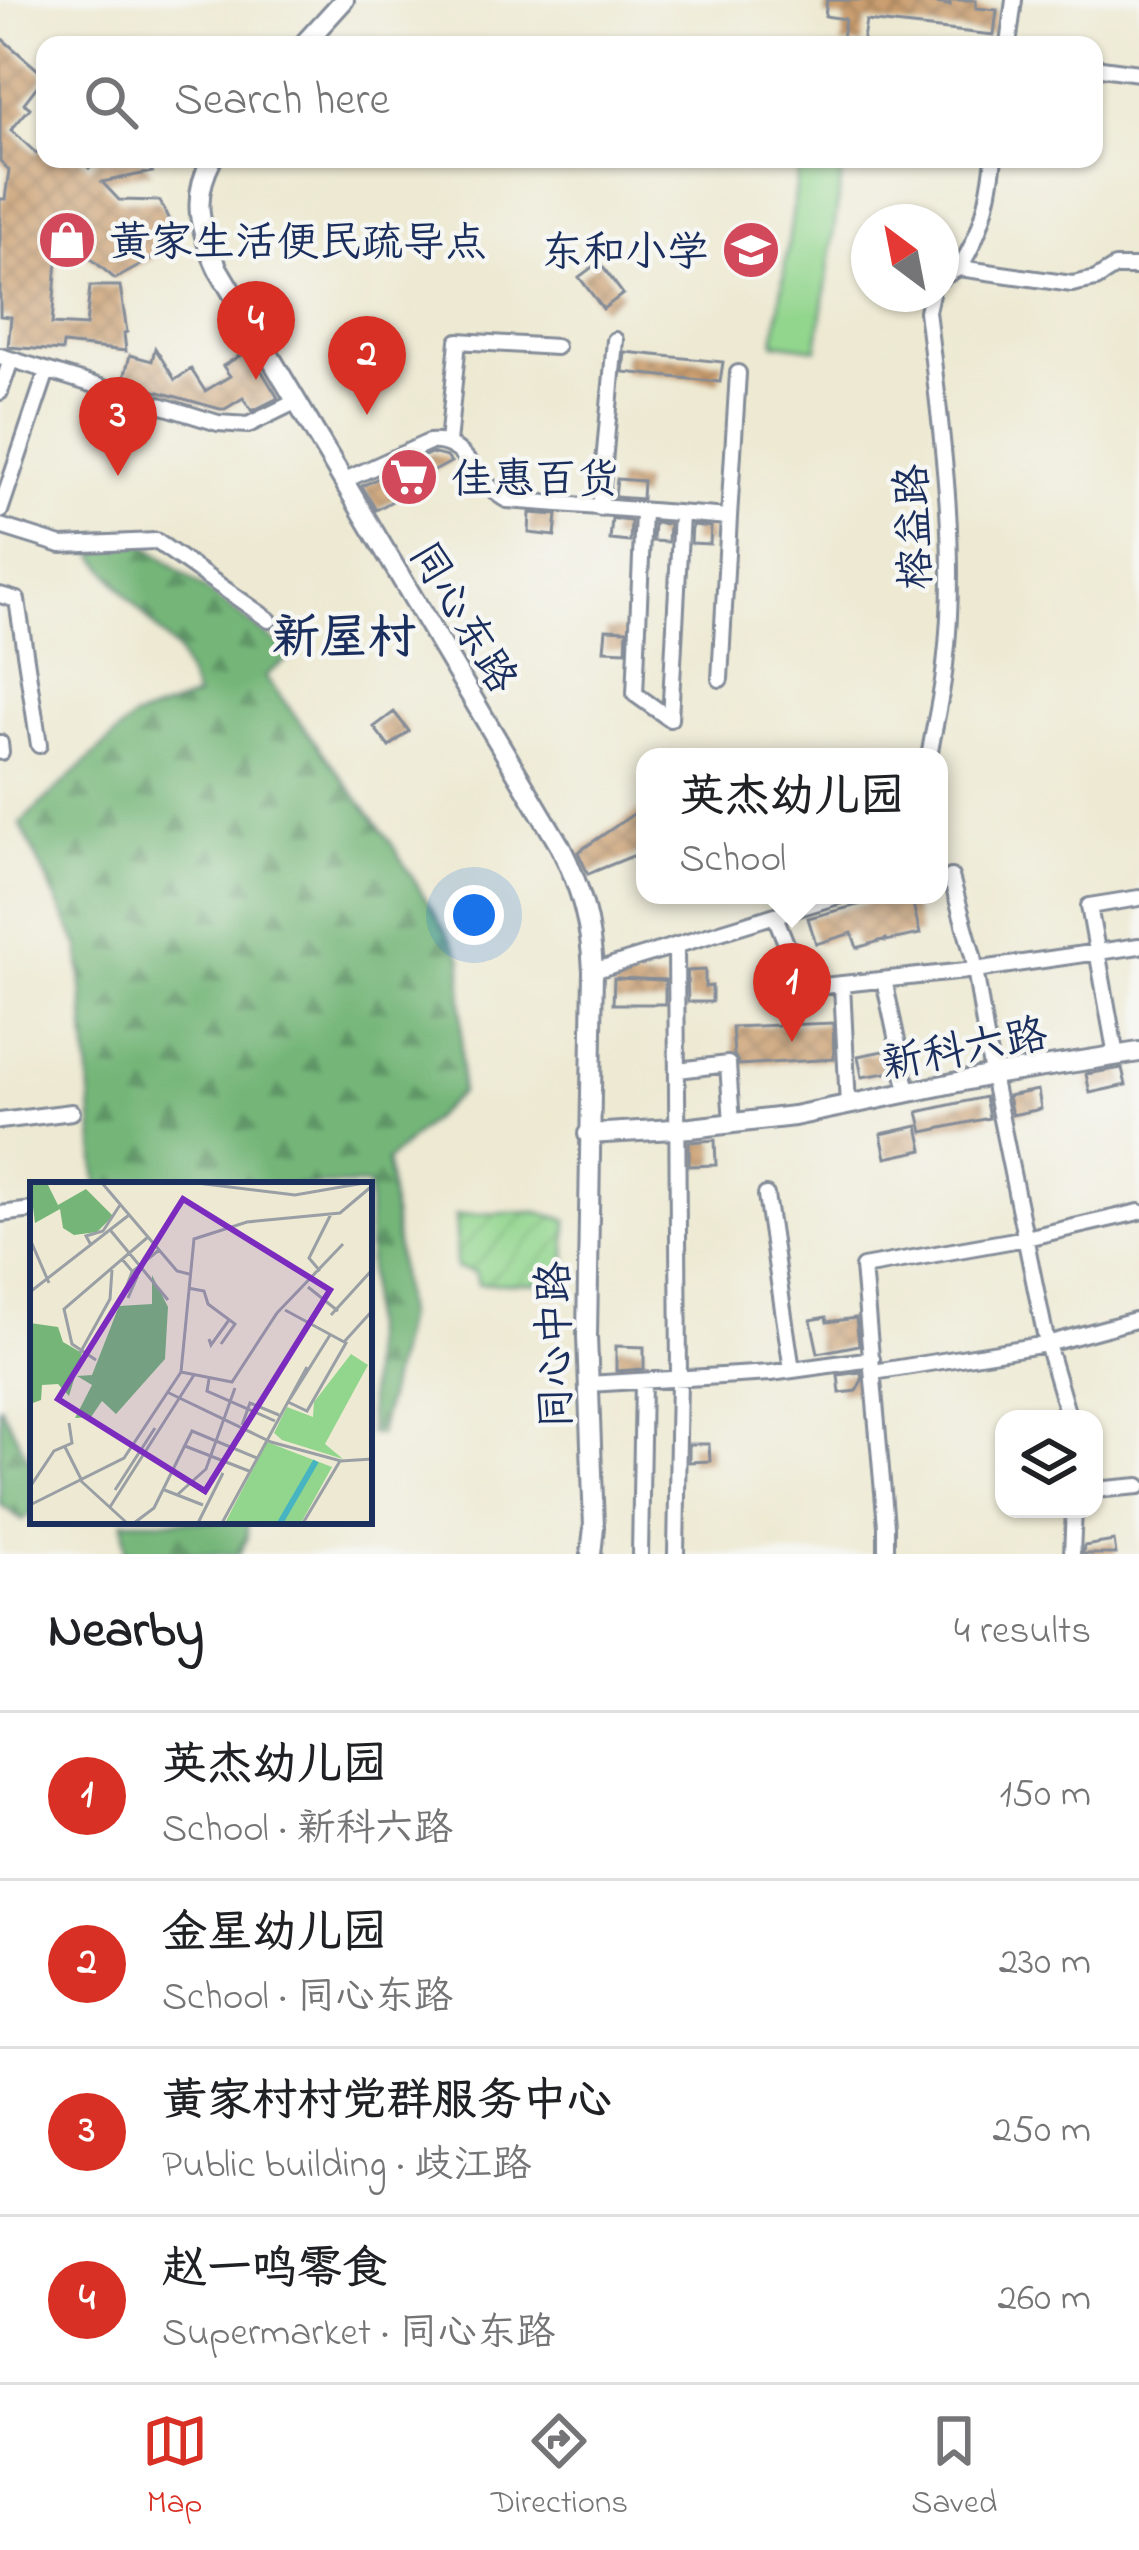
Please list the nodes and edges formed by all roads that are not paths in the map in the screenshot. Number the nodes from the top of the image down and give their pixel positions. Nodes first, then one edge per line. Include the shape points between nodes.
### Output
1 (344, 0) edge
2 (1014, 0) edge
3 (311, 36) edge
4 (1009, 36) edge
5 (1103, 68) edge
6 (1139, 73) edge
7 (207, 168) edge
8 (993, 168) edge
9 (1139, 267) edge
10 (959, 268) joint
11 (927, 312) edge
12 (615, 340) dead end
13 (556, 347) dead end
14 (5, 358) edge
15 (47, 371) junction
16 (738, 373) dead end
17 (0, 392) edge
18 (296, 402) junction
19 (448, 442) junction
20 (343, 482) junction
21 (600, 508) junction
22 (0, 511) edge
23 (643, 512) junction
24 (681, 514) junction
25 (729, 517) junction
26 (0, 526) edge
27 (0, 595) edge
28 (269, 620) dead end
29 (720, 679) dead end
30 (0, 743) edge
31 (39, 746) dead end
32 (931, 748) edge
33 (2, 752) edge
34 (950, 877) dead end
35 (1139, 898) edge
36 (813, 904) edge
37 (775, 916) junction
38 (676, 946) junction
39 (1139, 946) edge
40 (1097, 952) junction
41 (975, 970) junction
42 (593, 971) junction
43 (884, 980) junction
44 (842, 985) junction
45 (1139, 1052) edge
46 (1116, 1056) junction
47 (678, 1070) junction
48 (992, 1075) junction
49 (908, 1092) junction
50 (848, 1106) junction
51 (72, 1112) dead end
52 (0, 1121) edge
53 (732, 1123) junction
54 (678, 1129) junction
55 (589, 1134) junction
56 (766, 1195) dead end
57 (30, 1210) edge
58 (1139, 1212) edge
59 (0, 1214) edge
60 (1026, 1238) junction
61 (1139, 1319) edge
62 (1047, 1344) junction
63 (873, 1365) junction
64 (792, 1370) junction
65 (679, 1378) junction
66 (643, 1381) junction
67 (589, 1384) junction
68 (1066, 1410) edge
69 (1139, 1486) edge
70 (1103, 1489) edge
71 (1074, 1518) edge
72 (591, 1554) edge
73 (640, 1554) edge
74 (676, 1554) edge
75 (886, 1554) edge
76 (1072, 1554) edge

1 - 3 street
2 - 4 street
5 - 6 street
7 - 18 street, 同心东路 via 198,202 206,243
8 - 10 street via 985,217
9 - 10 street via 1114,267 1084,284
11 - 32 street, 榕益路 via 950,577
12 - 21 street
13 - 19 street via 458,341
14 - 15 street
14 - 17 street
15 - 18 street via 238,426
15 - 22 street
16 - 25 street
18 - 20 street, 同心东路
19 - 20 street via 429,442
19 - 21 street via 507,500
20 - 42 street, 同心东路 via 560,846 586,908
21 - 23 street
23 - 24 street
23 - 24 street via 635,694 670,719
24 - 25 street
25 - 29 street
26 - 28 street via 61,545 155,541
27 - 31 street via 16,601
30 - 33 street
34 - 41 street
35 - 40 street via 1089,906
36 - 37 street
37 - 38 street
37 - 44 street via 804,988
38 - 42 street
38 - 47 street
39 - 40 street
40 - 41 street
40 - 46 street
41 - 43 street
41 - 48 street
42 - 55 street, 同心东路
43 - 44 street
43 - 49 street
44 - 50 street
45 - 46 street, 新科六路
46 - 48 street, 新科六路
47 - 53 street via 728,1064
47 - 54 street
48 - 49 street, 新科六路
48 - 60 street
49 - 50 street, 新科六路
50 - 53 street, 新科六路
51 - 52 street
53 - 54 street, 新科六路
54 - 55 street, 新科六路
54 - 65 street
55 - 67 street, 同心中路
56 - 64 street
57 - 59 street
58 - 60 street
60 - 62 street
60 - 63 street via 863,1267
61 - 62 street
62 - 63 street
62 - 68 street
63 - 64 street
63 - 75 street
64 - 65 street
65 - 66 street
65 - 74 street
66 - 67 street
66 - 73 street
67 - 72 street, 同心中路
69 - 70 street
71 - 76 street

